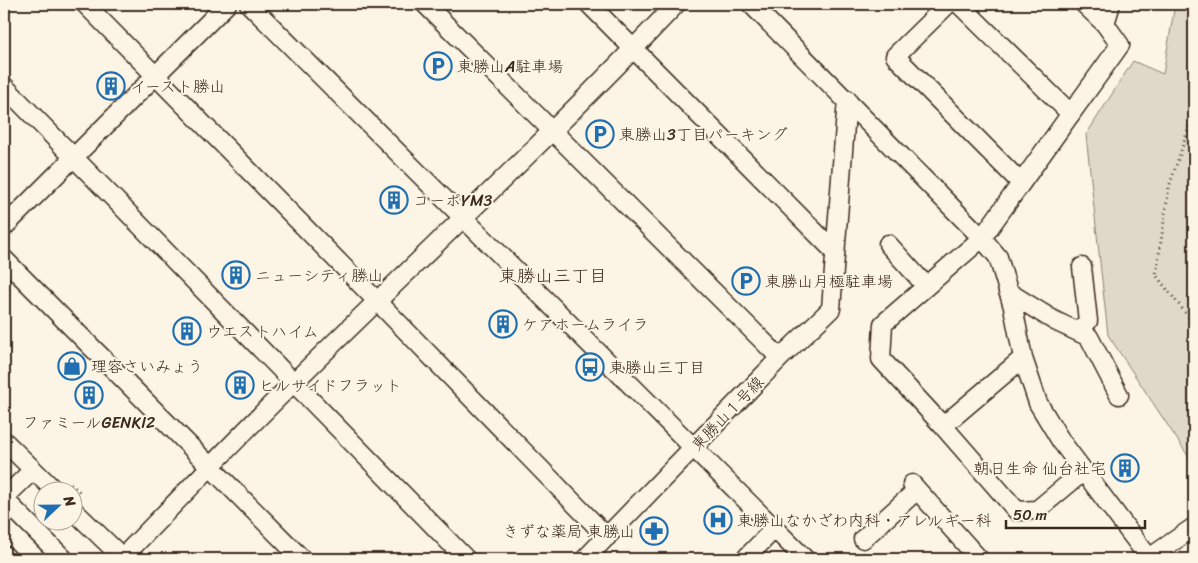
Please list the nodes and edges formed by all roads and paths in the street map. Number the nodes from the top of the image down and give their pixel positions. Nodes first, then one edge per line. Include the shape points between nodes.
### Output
1 (85, 4) edge
2 (227, 4) edge
3 (250, 4) edge
4 (425, 4) edge
5 (589, 4) edge
6 (676, 4) edge
7 (751, 4) edge
8 (948, 4) edge
9 (959, 4) edge
10 (1084, 4) edge
11 (1111, 4) edge
12 (1105, 24) junction
13 (633, 49) junction
14 (155, 75) junction
15 (4, 86) edge
16 (847, 99) junction
17 (1194, 112) edge
18 (1071, 114) junction
19 (552, 131) junction
20 (72, 158) junction
21 (1021, 183) junction
22 (464, 218) junction
23 (4, 227) edge
24 (982, 238) junction
25 (888, 244) dead end
26 (835, 252) junction
27 (4, 259) edge
28 (1082, 267) dead end
29 (926, 286) junction
30 (1008, 292) junction
31 (378, 302) junction
32 (1194, 324) edge
33 (1078, 332) junction
34 (780, 358) junction
35 (1023, 358) junction
36 (293, 383) junction
37 (1119, 395) dead end
38 (4, 418) edge
39 (11, 425) dead end
40 (943, 426) junction
41 (4, 441) edge
42 (693, 448) junction
43 (210, 466) junction
44 (33, 470) junction
45 (1084, 471) junction
46 (51, 480) edge
47 (4, 498) edge
48 (82, 507) edge
49 (1194, 527) edge
50 (774, 529) junction
51 (607, 537) junction
52 (863, 539) dead end
53 (4, 555) edge
54 (123, 558) edge
55 (8, 559) edge
56 (64, 559) edge
57 (302, 559) edge
58 (466, 559) edge
59 (585, 559) edge
60 (745, 559) edge
61 (805, 559) edge
62 (979, 559) edge
63 (1149, 559) edge

1 - 14 street
2 - 14 street
3 - 22 street
4 - 19 street
5 - 13 street
6 - 13 street
7 - 16 street
8 - 21 street via 895,56
9 - 18 street
10 - 12 street
11 - 12 street
12 - 18 street via 1120,45
13 - 19 street
13 - 26 street
14 - 20 street
14 - 31 street
15 - 20 street
16 - 24 street
16 - 26 street, 東勝山１号線
17 - 32 path via 1169,187 1156,274
18 - 21 street
19 - 22 street
19 - 34 street
20 - 23 street
20 - 36 street
21 - 24 street
22 - 31 street
22 - 42 street
24 - 29 street
24 - 30 street via 998,258
25 - 29 street
26 - 34 street, 東勝山１号線 via 831,309
27 - 43 street
28 - 33 street via 1088,321
29 - 40 street via 883,324 881,359
30 - 33 street
30 - 35 street
31 - 36 street
31 - 51 street
33 - 37 street via 1089,337
34 - 42 street, 東勝山１号線
35 - 40 street
35 - 45 street via 1038,404
36 - 43 street
36 - 58 street
38 - 39 path
40 - 45 street via 1017,510 1037,510
41 - 44 street
42 - 50 street
42 - 51 street, 東勝山１号線
43 - 54 street
43 - 57 street
44 - 46 street
44 - 47 street
45 - 63 street
47 - 56 street
48 - 54 street
49 - 63 street
50 - 60 street
50 - 61 street
51 - 59 street, 東勝山１号線
52 - 62 street via 914,487
53 - 55 street

